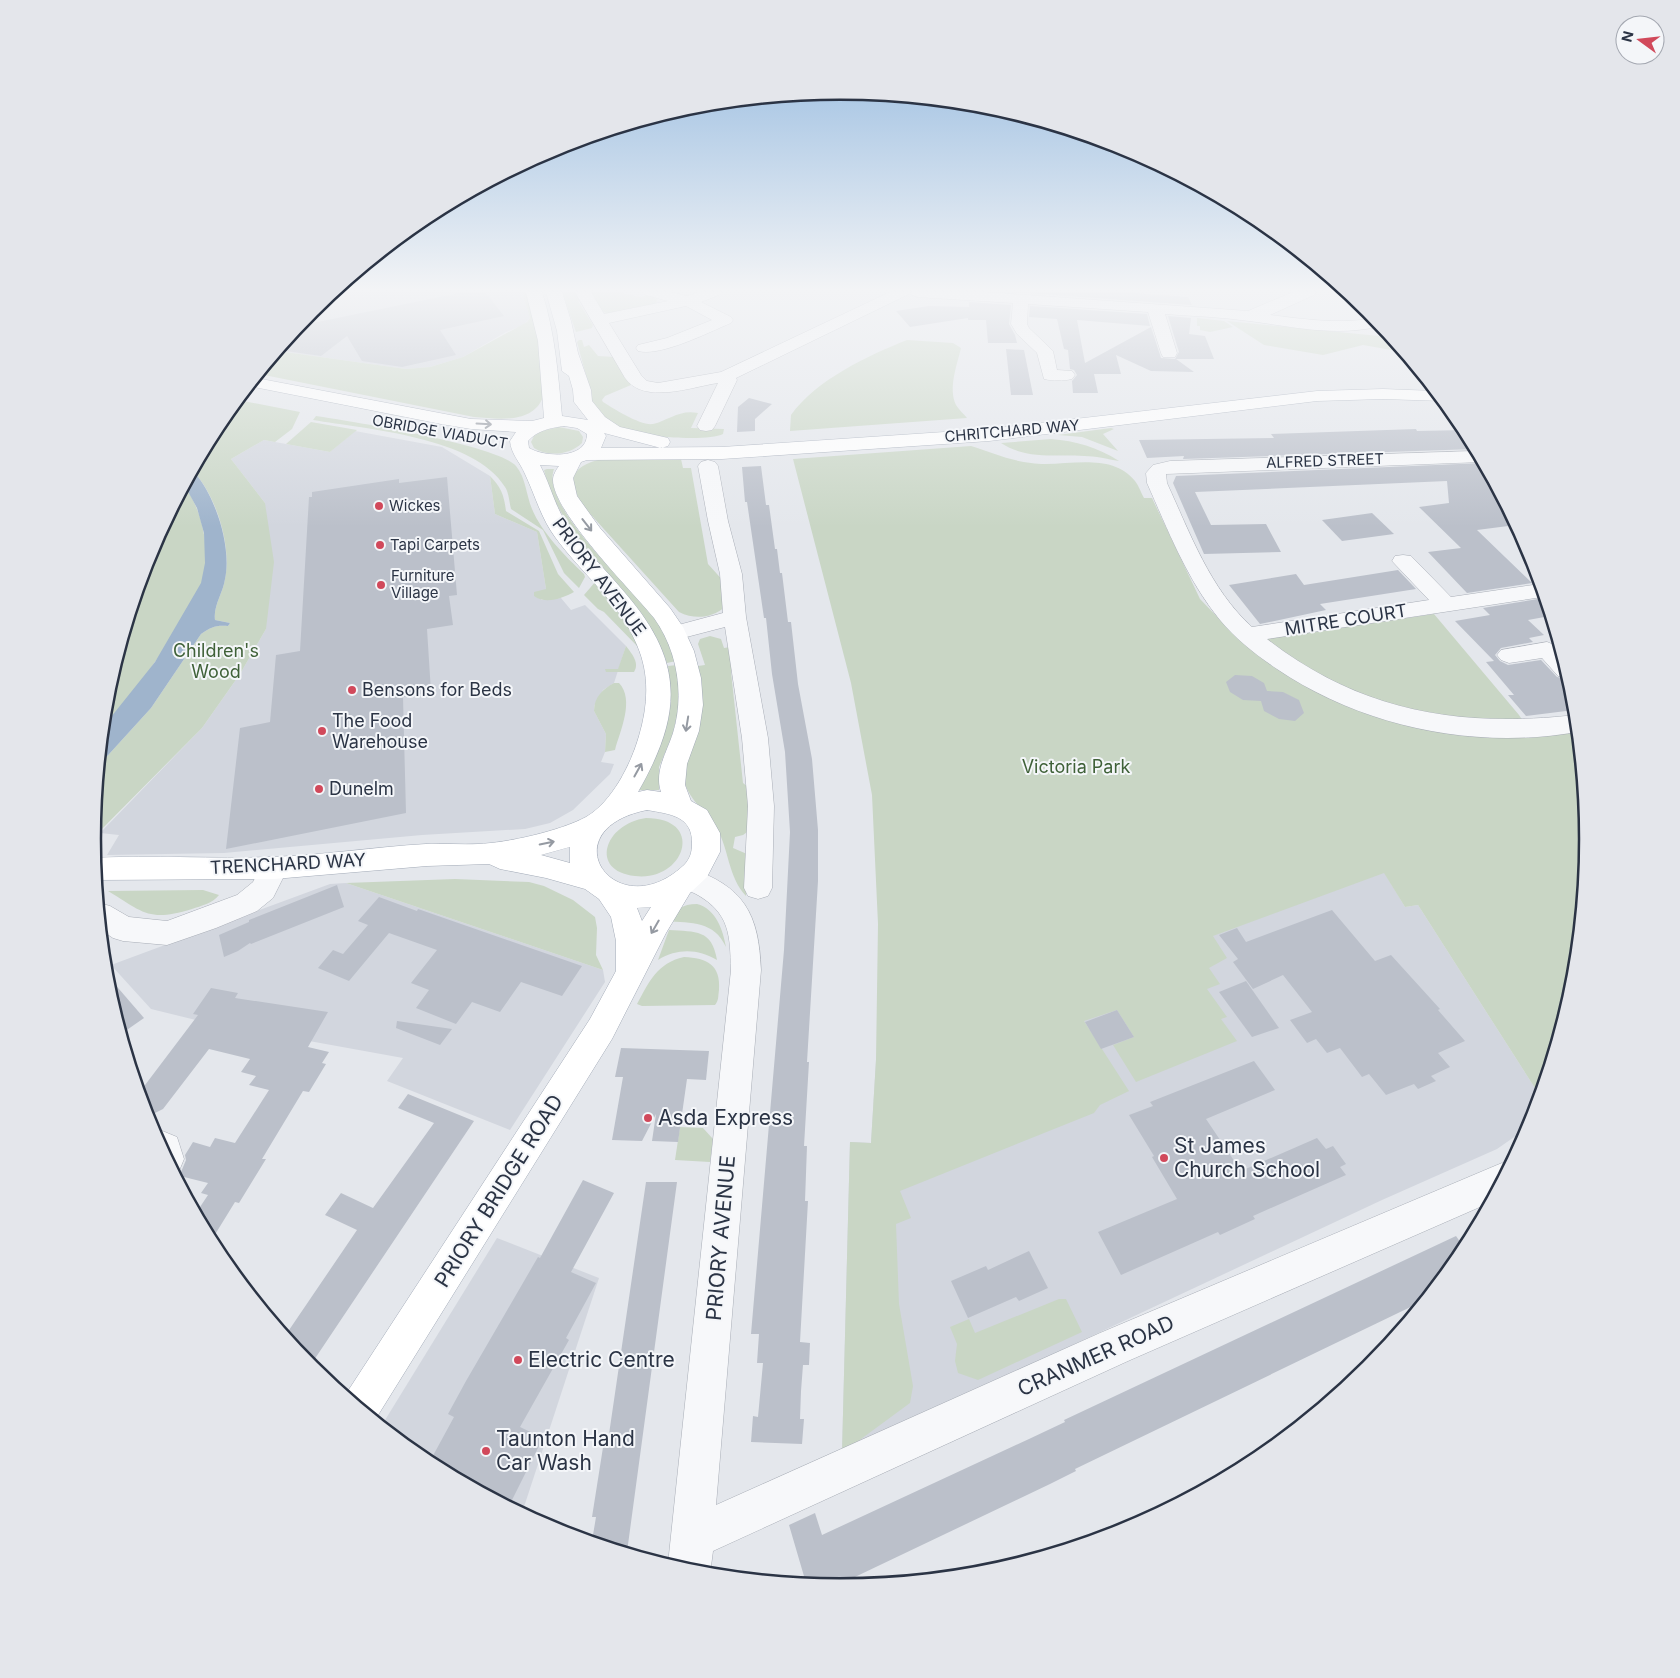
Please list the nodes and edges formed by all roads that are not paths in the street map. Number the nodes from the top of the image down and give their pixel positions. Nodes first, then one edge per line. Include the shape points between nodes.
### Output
1 (549, 370) edge
2 (570, 370) edge
3 (575, 370) edge
4 (629, 370) edge
5 (738, 370) edge
6 (1049, 370) edge
7 (1050, 375) dead end
8 (726, 376) junction
9 (260, 381) edge
10 (1419, 381) edge
11 (259, 383) edge
12 (1341, 383) junction
13 (1423, 385) edge
14 (282, 388) junction
15 (252, 392) edge
16 (1431, 397) edge
17 (544, 424) junction
18 (583, 424) junction
19 (706, 426) dead end
20 (597, 436) junction
21 (662, 442) junction
22 (508, 447) junction
23 (579, 456) junction
24 (1472, 457) edge
25 (708, 466) dead end
26 (1403, 561) dead end
27 (1536, 591) edge
28 (1446, 605) junction
29 (735, 617) junction
30 (675, 632) junction
31 (1246, 635) junction
32 (1553, 649) edge
33 (1509, 655) dead end
34 (1570, 724) edge
35 (681, 806) junction
36 (603, 818) junction
37 (481, 855) junction
38 (274, 868) junction
39 (102, 869) edge
40 (691, 875) junction
41 (601, 886) junction
42 (745, 898) junction
43 (106, 918) edge
44 (630, 970) junction
45 (1494, 1184) edge
46 (363, 1403) edge
47 (691, 1555) edge

1 - 17 main road
2 - 18 main road via 576,414
3 - 21 main road via 583,402 599,421 614,431
4 - 8 street via 641,384 658,388
5 - 8 street
6 - 7 street
8 - 19 street via 728,380
9 - 14 street
10 - 12 main road via 1365,378
11 - 14 main road, OBRIDGE VIADUCT
12 - 13 main road, CHRITCHARD WAY
12 - 21 main road, CHRITCHARD WAY via 984,423
14 -> 17 main road, OBRIDGE VIADUCT via 471,424
15 - 22 main road, OBRIDGE VIADUCT
16 - 23 main road, CHRITCHARD WAY via 1326,396 989,435 722,453
17 - 18 main road, OBRIDGE VIADUCT via 564,421
17 - 22 main road
18 - 20 main road
20 - 21 main road, CHRITCHARD WAY
20 - 23 main road, PRIORY AVENUE via 594,446
22 - 23 main road, OBRIDGE VIADUCT via 542,461
36 -> 22 main road, PRIORY AVENUE via 641,766 655,730 659,704 655,657 634,619 562,534 550,513 534,468
23 -> 30 main road, PRIORY AVENUE via 564,471 563,484 568,498 588,528 651,599
24 - 31 street, ALFRED STREET via 1160,469 1156,473 1162,493 1210,592
25 - 29 street, PRIORY AVENUE via 731,574
26 - 28 street, MITRE COURT
27 - 28 street, MITRE COURT
28 - 31 street, MITRE COURT
29 - 30 street, PRIORY AVENUE
29 - 42 street, PRIORY AVENUE via 755,738 761,806 750,842
30 -> 35 main road, PRIORY AVENUE via 690,675 687,729 672,768 672,786
31 - 34 street via 1286,665 1322,686 1379,710 1473,728
32 - 33 street
35 - 36 main road via 647,800 635,802
35 - 40 main road via 698,818 707,834 708,847
37 -> 36 main road, TRENCHARD WAY via 554,842
36 - 41 main road via 585,841 582,859 586,870
37 - 38 main road, TRENCHARD WAY via 427,855
37 - 41 main road, TRENCHARD WAY via 538,865
38 - 39 main road, TRENCHARD WAY
38 - 43 street via 263,890 247,903 167,933 123,929
40 - 41 main road via 657,895 644,897 632,897
40 - 42 street, PRIORY AVENUE via 710,887
40 -> 44 main road, PRIORY BRIDGE ROAD
41 - 44 main road, PRIORY BRIDGE ROAD via 624,913 628,923
42 - 47 street, PRIORY AVENUE via 746,970
44 - 46 main road, PRIORY BRIDGE ROAD via 601,1028
45 - 47 street, CRANMER ROAD via 1114,1347

